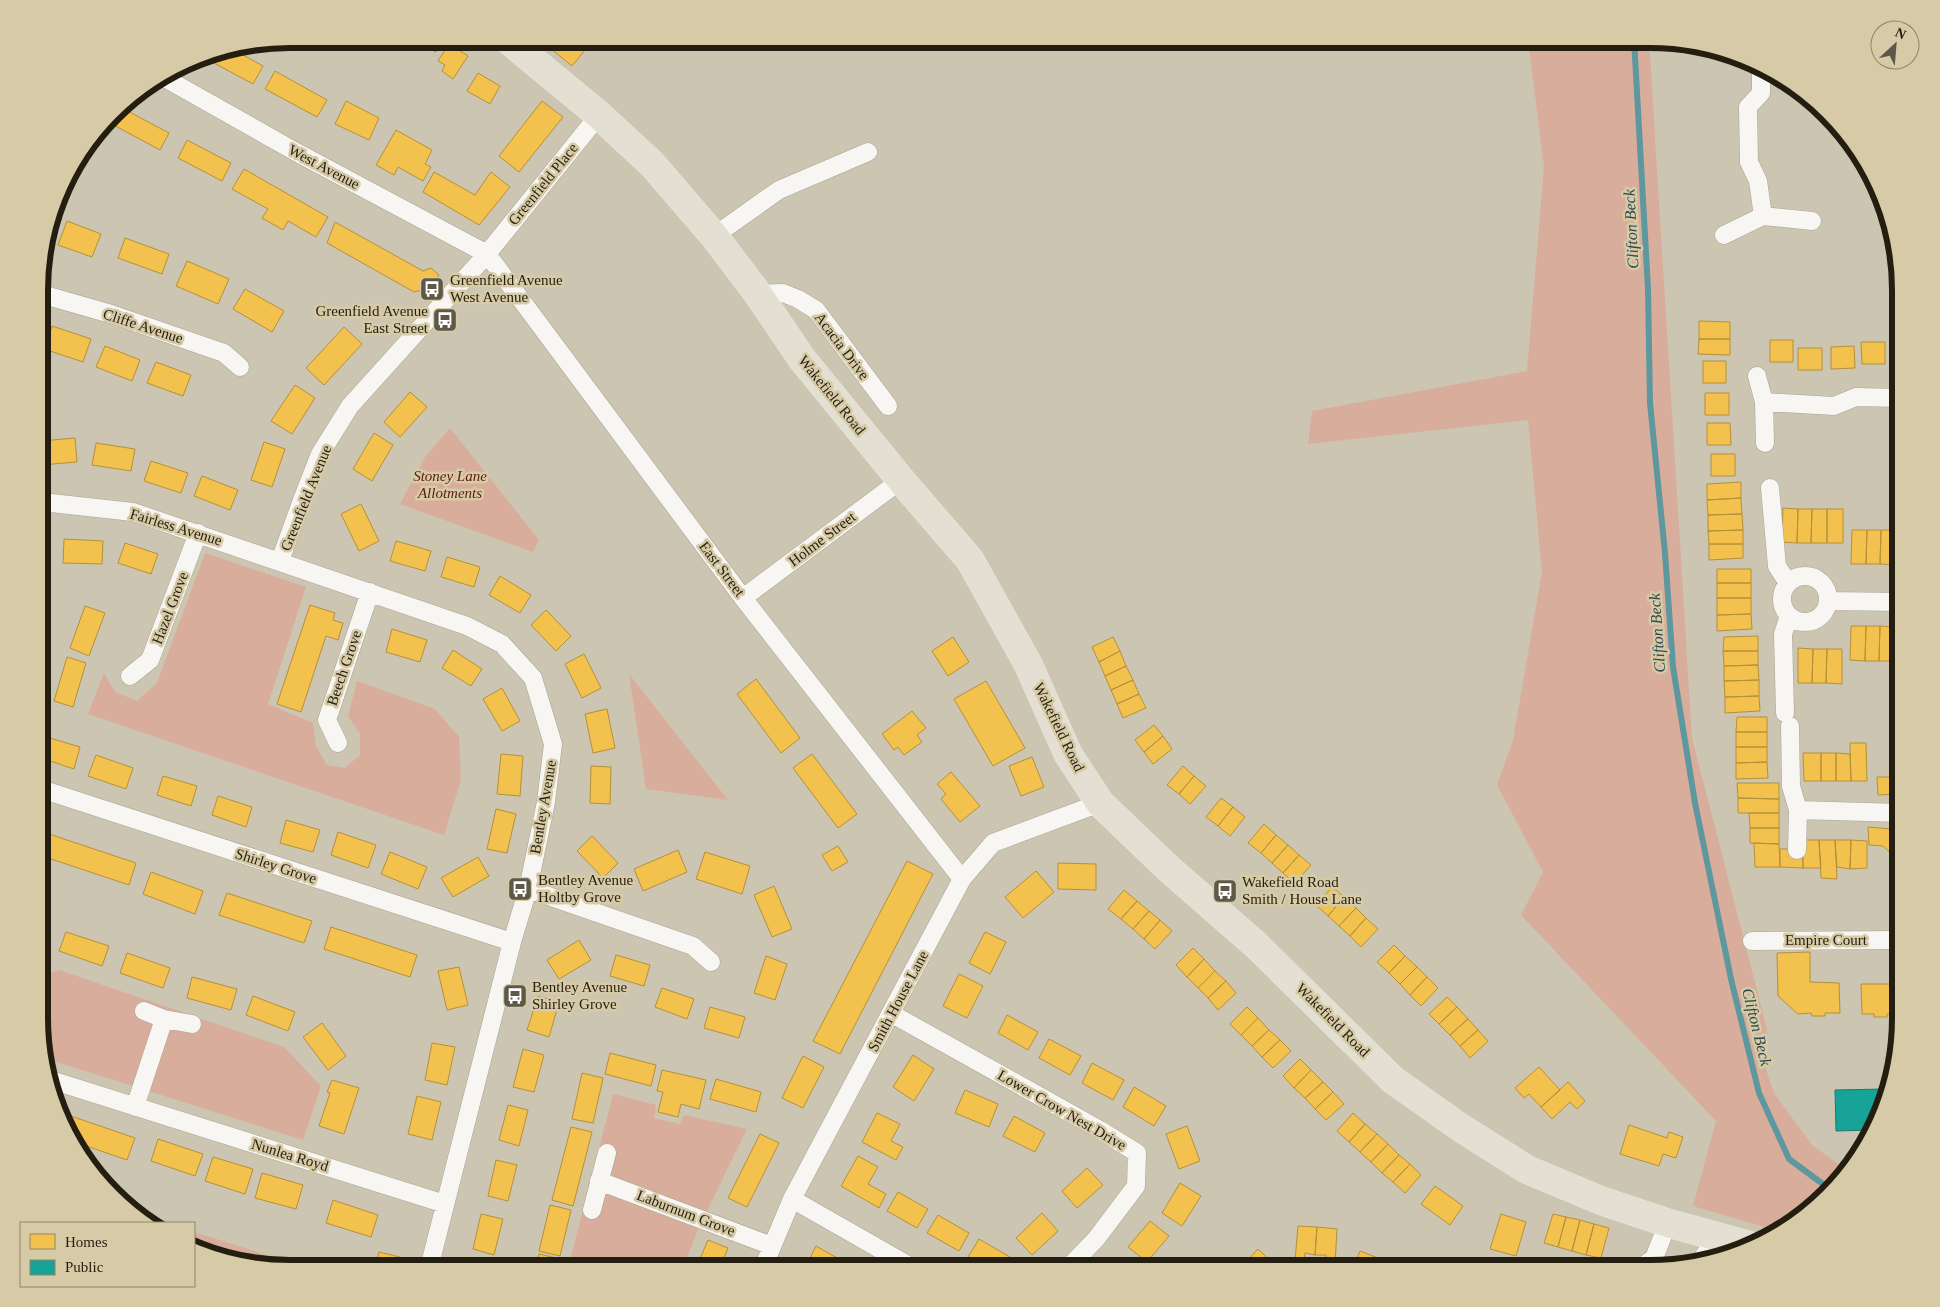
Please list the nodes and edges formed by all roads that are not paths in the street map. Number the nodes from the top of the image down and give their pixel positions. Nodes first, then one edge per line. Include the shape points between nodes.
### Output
1 (518, 48) edge
2 (1761, 74) edge
3 (169, 80) edge
4 (598, 115) junction
5 (868, 152) dead end
6 (1763, 216) junction
7 (1812, 221) dead end
8 (1724, 235) dead end
9 (714, 236) junction
10 (487, 254) junction
11 (758, 294) junction
12 (48, 296) edge
13 (240, 367) dead end
14 (1757, 376) dead end
15 (1892, 398) edge
16 (1764, 402) junction
17 (888, 406) dead end
18 (1765, 443) dead end
19 (901, 480) junction
20 (1770, 488) dead end
21 (48, 504) edge
22 (198, 533) junction
23 (280, 561) junction
24 (1788, 583) junction
25 (370, 592) junction
26 (744, 598) junction
27 (1828, 601) junction
28 (1892, 602) edge
29 (1789, 616) junction
30 (130, 676) dead end
31 (338, 744) dead end
32 (48, 791) edge
33 (1100, 803) junction
34 (1798, 810) junction
35 (1892, 813) edge
36 (1797, 850) dead end
37 (962, 879) junction
38 (528, 889) junction
39 (1892, 940) edge
40 (1752, 941) dead end
41 (512, 942) junction
42 (711, 962) dead end
43 (144, 1011) dead end
44 (892, 1014) junction
45 (164, 1019) junction
46 (192, 1024) dead end
47 (56, 1082) edge
48 (135, 1107) junction
49 (607, 1153) dead end
50 (599, 1181) junction
51 (792, 1199) junction
52 (445, 1204) junction
53 (592, 1210) dead end
54 (1668, 1223) junction
55 (1717, 1236) junction
56 (1739, 1242) edge
57 (772, 1246) junction
58 (1706, 1253) edge
59 (431, 1260) edge
60 (766, 1260) edge
61 (899, 1260) edge
62 (1076, 1260) edge
63 (1651, 1260) edge

1 - 4 main road, Wakefield Road
2 - 6 street via 1761,93 1748,107 1749,162 1758,181
3 - 10 street, West Avenue
4 - 9 main road, Wakefield Road via 652,164
4 - 10 street, Greenfield Place
5 - 9 street via 779,190
6 - 7 street
6 - 8 street
9 - 11 main road, Wakefield Road
10 - 23 street, Greenfield Avenue via 350,406 320,454
10 - 26 street, East Street
11 - 17 street, Acacia Drive via 783,293 816,310
11 - 19 main road, Wakefield Road via 802,359
12 - 13 street, Cliffe Avenue via 224,353
14 - 16 street
15 - 16 street via 1856,397 1834,406
16 - 18 street
19 - 26 street, Holme Street
19 - 33 main road, Wakefield Road via 970,560 1028,664 1068,754
20 - 24 street via 1777,566
21 - 22 street, Fairless Avenue via 133,512
22 - 23 street, Fairless Avenue
22 - 30 street, Hazel Grove via 150,660
23 - 25 street, Bentley Avenue
24 - 27 street via 1800,576 1814,578 1825,587
24 - 29 street via 1781,596
25 - 31 street, Beech Grove via 327,720
25 - 38 street, Bentley Avenue via 467,626 502,644 533,678 554,744
26 - 37 street, East Street
27 - 28 street
27 - 29 street via 1816,619 1802,622
29 - 34 street via 1783,634 1792,786
32 - 41 street, Shirley Grove
33 - 37 street, Smith House Lane via 993,843
33 - 54 main road, Wakefield Road via 1256,945 1393,1080 1526,1169 1602,1201
34 - 35 street
34 - 36 street
37 - 44 street, Smith House Lane
38 - 41 street, Bentley Avenue
38 - 42 street via 693,946
39 - 40 street, Empire Court
41 - 52 street, Bentley Avenue
43 - 45 street
44 - 51 street, Smith House Lane
44 - 62 street, Lower Crow Nest Drive via 1138,1153 1136,1186
45 - 46 street
45 - 48 street
47 - 48 street, Nunlea Royd
48 - 52 street, Nunlea Royd
49 - 50 street
50 - 53 street
50 - 57 street, Laburnum Grove
51 - 57 street, Smith House Lane
51 - 61 street
52 - 59 street, Bentley Avenue
54 - 55 main road, Wakefield Road
54 - 63 street
55 - 56 main road, Wakefield Road
55 - 58 street
57 - 60 street, Smith House Lane

